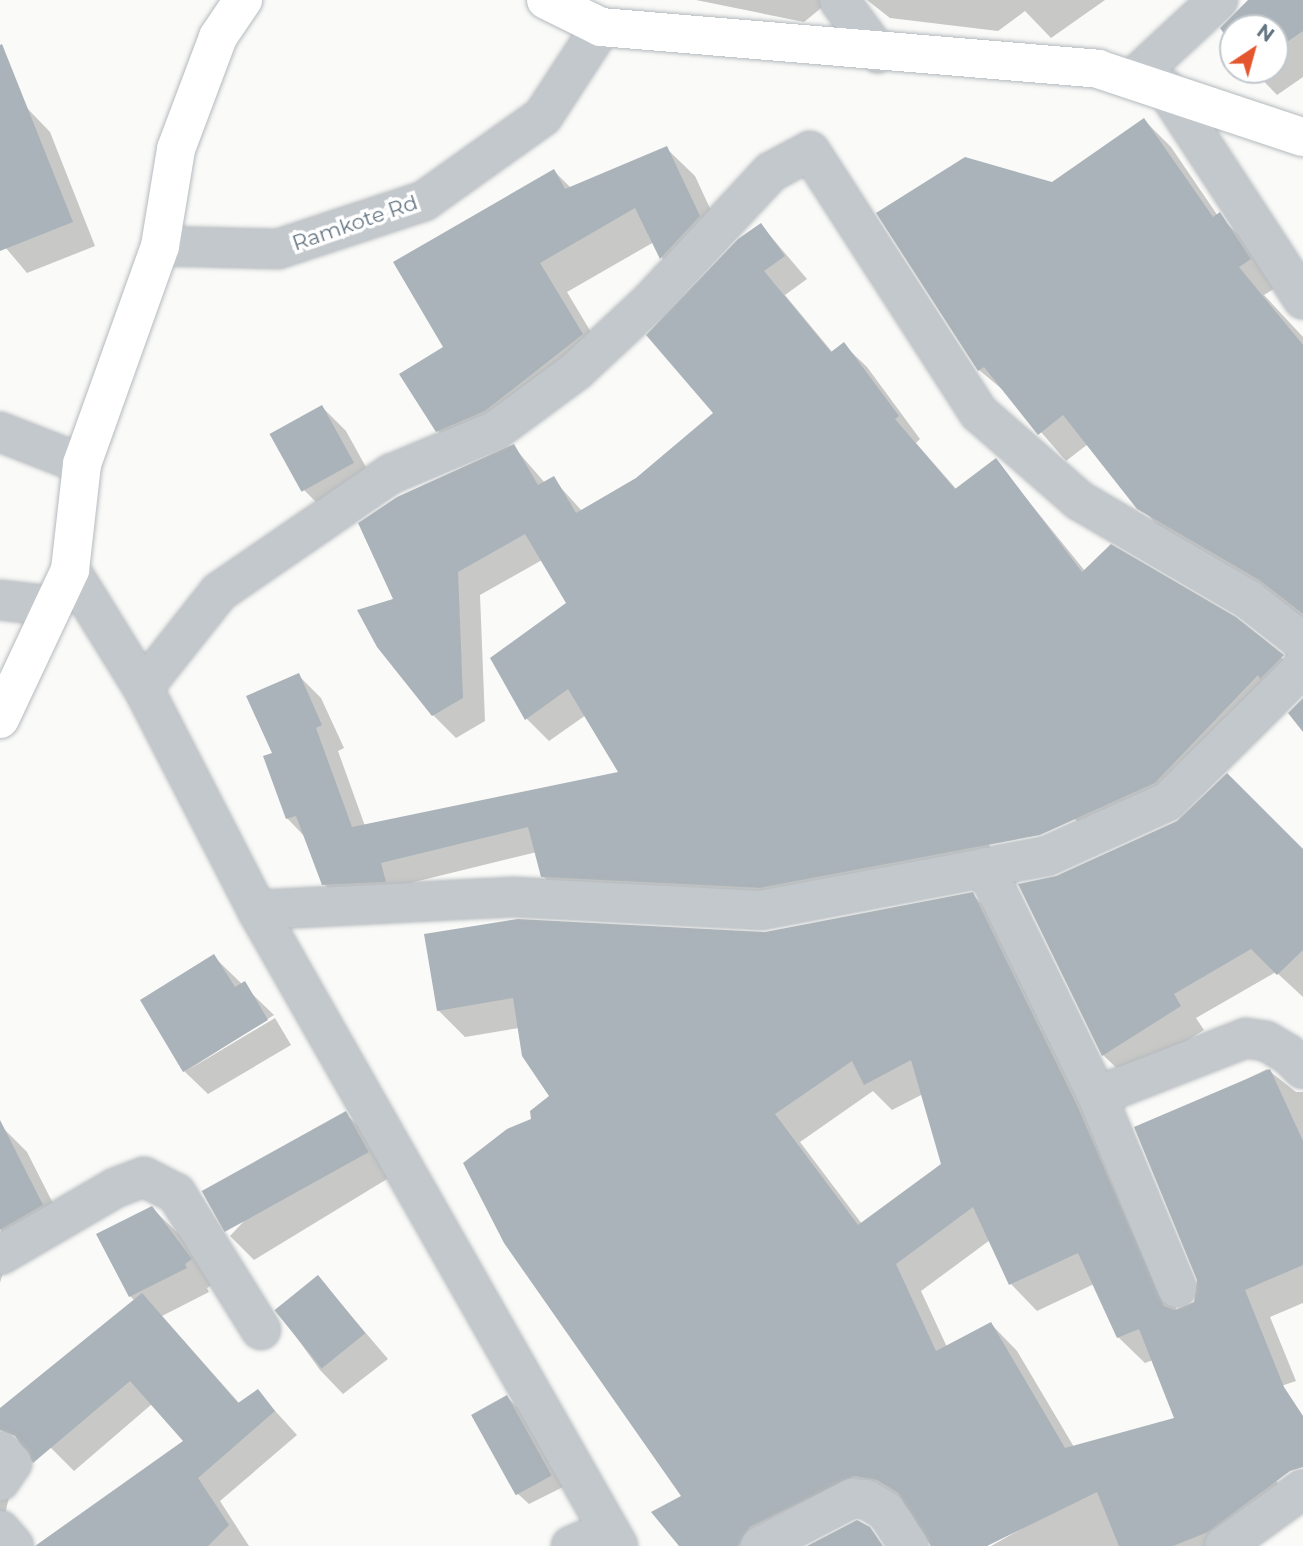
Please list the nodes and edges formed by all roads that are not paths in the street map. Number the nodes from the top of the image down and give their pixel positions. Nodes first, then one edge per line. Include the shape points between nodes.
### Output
1 (243, 0) edge
2 (546, 0) edge
3 (839, 0) edge
4 (1218, 0) edge
5 (601, 27) junction
6 (878, 53) junction
7 (1149, 84) junction
8 (1303, 137) edge
9 (160, 246) junction
10 (1303, 299) edge
11 (0, 432) edge
12 (82, 464) junction
13 (70, 570) junction
14 (0, 600) edge
15 (52, 606) junction
16 (1303, 642) edge
17 (1303, 667) edge
18 (143, 688) junction
19 (0, 719) edge
20 (985, 867) junction
21 (257, 910) junction
22 (1303, 1069) edge
23 (1097, 1096) junction
24 (0, 1255) edge
25 (1177, 1288) dead end
26 (261, 1330) dead end
27 (0, 1451) edge
28 (0, 1481) edge
29 (1303, 1489) edge
30 (0, 1530) edge
31 (614, 1538) edge
32 (14, 1546) edge
33 (571, 1546) edge
34 (760, 1546) edge
35 (909, 1546) edge
36 (1224, 1546) edge

1 - 9 main road via 218,37 176,149
2 - 5 main road
3 - 6 street
4 - 7 street
5 - 6 main road
5 - 9 street, Ramkote Rd via 543,116 424,201 278,248
6 - 7 main road via 1098,69
7 - 8 main road
7 - 10 street
9 - 12 main road
11 - 12 street
12 - 13 main road
13 - 15 main road
13 - 18 street
14 - 15 street
15 - 19 main road
16 - 18 street via 1248,599 1080,501 979,413 810,151 771,173 650,302 578,370 496,430 391,474 219,592
17 - 20 street via 1168,801 1047,856
18 - 21 street
20 - 21 street via 761,910 513,897
20 - 23 street
21 - 31 street
22 - 23 street via 1266,1041 1246,1038
23 - 25 street
24 - 26 street via 115,1188 144,1177 176,1193
27 - 28 street via 12,1464
29 - 36 street
30 - 32 street
31 - 33 street
34 - 35 street via 852,1498 866,1499 886,1511

